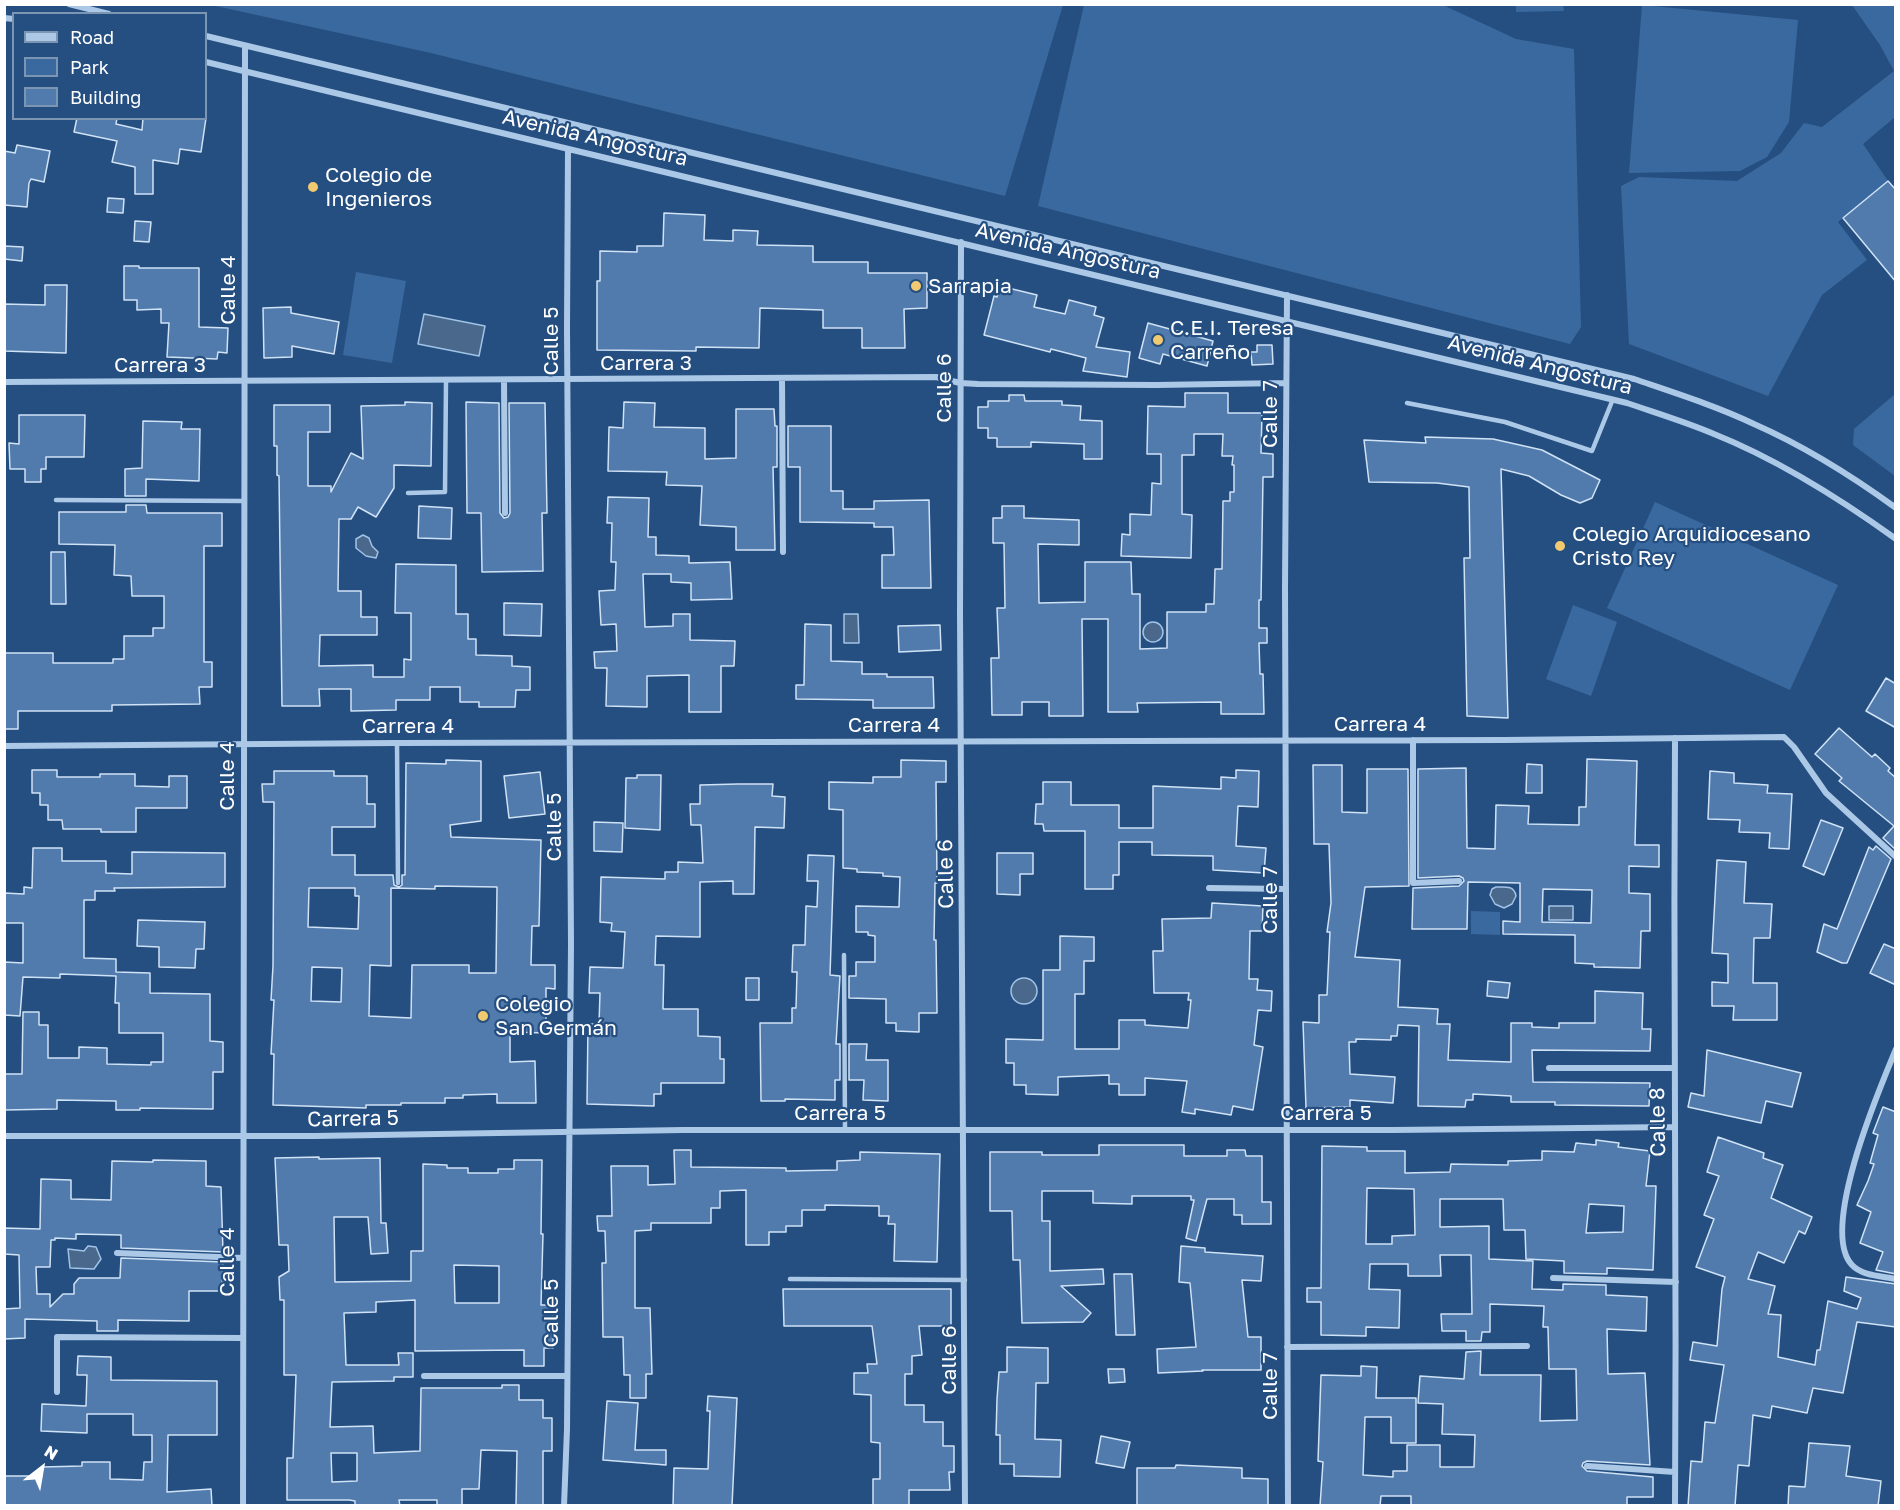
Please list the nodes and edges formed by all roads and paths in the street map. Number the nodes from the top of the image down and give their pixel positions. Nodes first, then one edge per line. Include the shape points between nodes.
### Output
1 (69, 4) edge
2 (101, 12) edge
3 (207, 36) edge
4 (245, 46) junction
5 (207, 62) edge
6 (245, 72) junction
7 (568, 149) junction
8 (961, 242) junction
9 (1287, 295) junction
10 (1287, 321) junction
11 (782, 379) junction
12 (504, 380) junction
13 (567, 380) junction
14 (446, 381) junction
15 (4, 382) edge
16 (244, 382) junction
17 (960, 383) junction
18 (1286, 383) junction
19 (1613, 399) junction
20 (1407, 404) dead end
21 (408, 493) dead end
22 (56, 500) dead end
23 (244, 501) junction
24 (1896, 508) edge
25 (505, 513) dead end
26 (1896, 539) edge
27 (783, 552) dead end
28 (1675, 738) junction
29 (1413, 740) junction
30 (1286, 741) junction
31 (961, 742) junction
32 (397, 743) junction
33 (570, 743) junction
34 (243, 744) junction
35 (4, 746) edge
36 (1896, 857) edge
37 (1459, 881) dead end
38 (398, 883) dead end
39 (1209, 888) dead end
40 (1286, 889) junction
41 (844, 955) dead end
42 (1896, 1049) edge
43 (1549, 1068) dead end
44 (1674, 1068) junction
45 (1675, 1127) junction
46 (845, 1130) junction
47 (964, 1130) junction
48 (1286, 1130) junction
49 (569, 1131) junction
50 (4, 1136) edge
51 (243, 1136) junction
52 (117, 1253) dead end
53 (243, 1258) junction
54 (1553, 1278) dead end
55 (790, 1279) dead end
56 (1896, 1279) edge
57 (965, 1281) junction
58 (1676, 1282) junction
59 (243, 1338) junction
60 (1527, 1346) dead end
61 (1287, 1347) junction
62 (424, 1376) dead end
63 (567, 1376) junction
64 (57, 1392) dead end
65 (1587, 1466) dead end
66 (1675, 1472) junction
67 (243, 1506) edge
68 (564, 1506) edge
69 (966, 1506) edge
70 (1288, 1506) edge
71 (1675, 1506) edge

1 - 2 street
3 - 4 street, Avenida Angostura
4 - 6 street, Calle 4
4 - 9 street, Avenida Angostura
5 - 6 street, Avenida Angostura
6 - 7 street, Avenida Angostura
6 - 16 street, Calle 4
7 - 8 street, Avenida Angostura
7 - 13 street, Calle 5
8 - 10 street, Avenida Angostura
8 - 17 street, Calle 6
9 - 10 street, Calle 7
9 - 24 street, Avenida Angostura via 1586,366 1677,393 1780,437
10 - 18 street, Calle 7
10 - 19 street, Avenida Angostura
11 - 13 street, Carrera 3
11 - 17 street, Carrera 3 via 936,377
11 - 27 street
12 - 13 street, Carrera 3
12 - 14 street, Carrera 3
12 - 25 street
13 - 33 street, Calle 5
14 - 16 street, Carrera 3
14 - 21 lane via 445,492
15 - 16 street, Carrera 3
16 - 23 street, Calle 4
17 - 18 street, Carrera 3
17 - 31 street, Calle 6
18 - 30 street, Calle 7
19 - 20 lane via 1592,451 1505,422
19 - 26 street, Avenida Angostura via 1714,434 1769,459
22 - 23 lane
23 - 34 street, Calle 4
28 - 29 street, Carrera 4
28 - 36 street, Carrera 4 via 1784,737 1826,793
28 - 44 street, Calle 8
29 - 30 street, Carrera 4
29 - 37 street via 1413,883
30 - 31 street, Carrera 4
30 - 40 street, Calle 7
31 - 33 street, Carrera 4
31 - 47 street, Calle 6
32 - 33 street, Carrera 4
32 - 34 street, Carrera 4
32 - 38 lane
33 - 49 street, Calle 5
34 - 35 street, Carrera 4
34 - 51 street, Calle 4
39 - 40 street
40 - 48 street, Calle 7
41 - 46 lane
42 - 56 street via 1847,1190 1841,1234 1842,1248 1853,1266 1869,1274
43 - 44 street
44 - 45 street, Calle 8
45 - 48 street, Carrera 5
45 - 58 street, Calle 8
46 - 47 street, Carrera 5
46 - 49 street, Carrera 5
47 - 48 street, Carrera 5
47 - 57 street, Calle 6
48 - 61 street, Calle 7
49 - 51 street, Carrera 5
49 - 63 street, Calle 5
50 - 51 street, Carrera 5
51 - 53 street, Calle 4
52 - 53 street
53 - 59 street, Calle 4
54 - 58 street
55 - 57 lane
57 - 69 street, Calle 6
58 - 66 street, Calle 8
59 - 64 street via 57,1337
59 - 67 street, Calle 4
60 - 61 street
61 - 70 street, Calle 7
62 - 63 street
63 - 68 street, Calle 5
65 - 66 street
66 - 71 street, Calle 8

